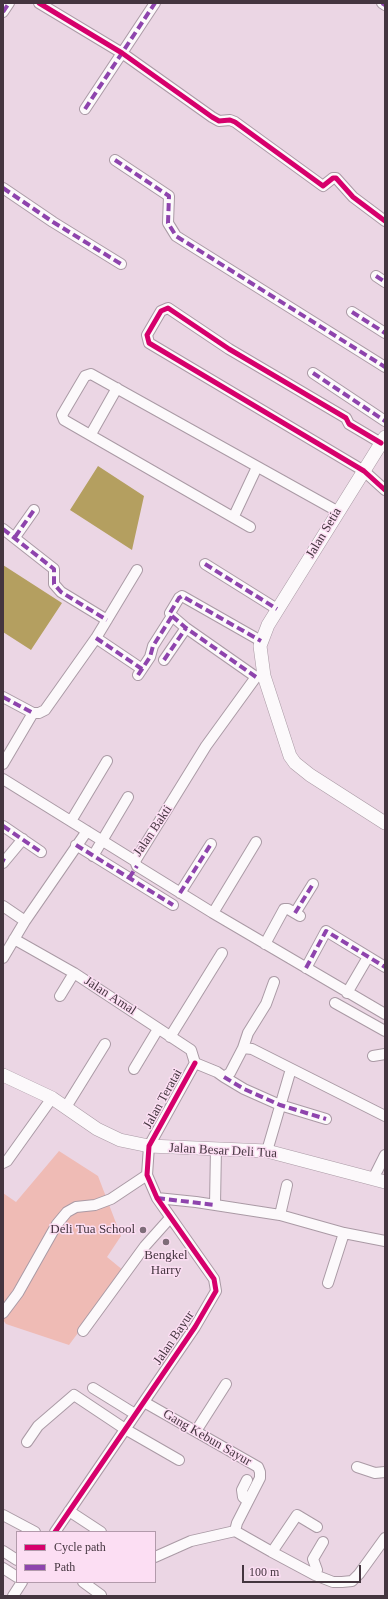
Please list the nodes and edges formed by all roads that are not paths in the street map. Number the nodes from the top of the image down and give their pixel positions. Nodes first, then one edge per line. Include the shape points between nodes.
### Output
1 (9, 3) edge
2 (39, 3) edge
3 (154, 3) edge
4 (382, 3) edge
5 (385, 5) edge
6 (3, 12) edge
7 (122, 53) junction
8 (85, 109) dead end
9 (115, 160) dead end
10 (3, 188) edge
11 (385, 221) edge
12 (121, 264) dead end
13 (376, 276) dead end
14 (385, 282) edge
15 (352, 312) dead end
16 (385, 333) edge
17 (385, 366) edge
18 (313, 372) dead end
19 (117, 388) junction
20 (385, 421) edge
21 (90, 434) junction
22 (383, 440) edge
23 (255, 469) junction
24 (364, 471) junction
25 (385, 490) edge
26 (34, 510) dead end
27 (336, 514) junction
28 (234, 516) junction
29 (250, 526) dead end
30 (3, 529) edge
31 (15, 536) junction
32 (204, 564) dead end
33 (137, 570) dead end
34 (277, 609) junction
35 (172, 616) junction
36 (107, 620) junction
37 (186, 628) junction
38 (263, 636) junction
39 (96, 638) junction
40 (164, 660) dead end
41 (260, 676) junction
42 (3, 697) edge
43 (33, 713) junction
44 (107, 761) dead end
45 (3, 764) edge
46 (3, 779) edge
47 (128, 797) dead end
48 (71, 821) junction
49 (385, 822) edge
50 (3, 826) edge
51 (87, 831) junction
52 (23, 839) junction
53 (103, 841) junction
54 (256, 842) dead end
55 (211, 844) dead end
56 (76, 846) junction
57 (41, 852) dead end
58 (93, 856) junction
59 (4, 861) edge
60 (136, 863) junction
61 (130, 878) junction
62 (313, 884) dead end
63 (180, 892) junction
64 (173, 905) dead end
65 (3, 906) edge
66 (213, 913) junction
67 (25, 922) junction
68 (14, 939) junction
69 (264, 944) junction
70 (222, 953) dead end
71 (368, 957) junction
72 (3, 958) edge
73 (385, 966) edge
74 (306, 968) junction
75 (74, 974) junction
76 (274, 982) dead end
77 (348, 993) junction
78 (60, 996) dead end
79 (335, 1003) dead end
80 (385, 1014) edge
81 (158, 1029) junction
82 (385, 1031) edge
83 (170, 1037) junction
84 (105, 1044) dead end
85 (242, 1048) junction
86 (385, 1054) edge
87 (373, 1056) dead end
88 (195, 1063) junction
89 (134, 1069) dead end
90 (291, 1069) junction
91 (3, 1075) edge
92 (224, 1077) junction
93 (52, 1098) junction
94 (280, 1105) junction
95 (66, 1107) junction
96 (385, 1116) edge
97 (326, 1119) dead end
98 (149, 1146) junction
99 (216, 1148) junction
100 (267, 1151) junction
101 (385, 1155) edge
102 (3, 1163) edge
103 (147, 1175) junction
104 (379, 1180) edge
105 (287, 1185) dead end
106 (157, 1198) junction
107 (215, 1205) junction
108 (280, 1215) junction
109 (170, 1218) junction
110 (344, 1234) junction
111 (385, 1240) edge
112 (328, 1283) dead end
113 (3, 1314) edge
114 (83, 1331) dead end
115 (226, 1384) dead end
116 (93, 1388) dead end
117 (144, 1402) junction
118 (135, 1414) junction
119 (125, 1429) junction
120 (196, 1431) junction
121 (27, 1442) dead end
122 (179, 1460) dead end
123 (357, 1466) dead end
124 (385, 1472) edge
125 (247, 1480) dead end
126 (248, 1501) junction
127 (69, 1510) junction
128 (3, 1515) edge
129 (317, 1527) dead end
130 (33, 1531) edge
131 (56, 1531) edge
132 (100, 1531) edge
133 (235, 1531) junction
134 (385, 1538) edge
135 (323, 1542) dead end
136 (3, 1551) edge
137 (272, 1552) junction
138 (156, 1558) edge
139 (16, 1559) edge
140 (3, 1568) edge
141 (315, 1575) junction
142 (16, 1576) edge
143 (21, 1583) edge
144 (84, 1583) edge
145 (12, 1596) edge
146 (101, 1596) edge

1 - 6 street
2 - 7 street
3 - 7 street
4 - 5 street
7 - 8 street
7 - 11 street via 212,117 219,121 235,122 324,186 336,178 353,197
9 - 17 street via 169,196 168,223 176,236
10 - 12 street
13 - 14 street
15 - 16 street
18 - 20 street
19 - 21 street
19 - 21 street via 88,374 62,415 64,420
19 - 23 street
21 - 28 street
22 - 24 main road, Jalan Setia
22 - 24 street via 349,424 346,418 229,349 168,308 161,311 147,335 149,343
23 - 27 street
23 - 28 street
24 - 25 street
24 - 27 main road, Jalan Setia
26 - 31 street
27 - 34 main road, Jalan Setia
28 - 29 street
30 - 31 street
31 - 36 street via 54,569 54,584 61,592
32 - 34 street
33 - 36 street
34 - 38 main road, Jalan Setia
35 - 37 street
35 - 38 street via 172,609 182,596
35 - 39 street via 140,672
36 - 39 street
37 - 40 street
37 - 41 street
38 - 41 main road
39 - 43 street via 45,710
41 - 49 main road via 290,756 295,763
41 - 60 street, Jalan Bakti via 206,746
42 - 43 street
43 - 45 street
44 - 48 street
46 - 48 street, Jalan Bakti
47 - 53 street
48 - 51 street, Jalan Bakti
50 - 52 street
51 - 53 street, Jalan Bakti
51 - 56 street
52 - 57 street
52 - 59 street
53 - 58 street
53 - 60 street, Jalan Bakti
54 - 66 street
55 - 63 street
56 - 58 street
56 - 67 street
58 - 61 street
60 - 61 street
60 - 63 street
61 - 64 street
62 - 69 street via 297,914 284,909
63 - 66 street
65 - 67 street
66 - 69 street
67 - 68 street
68 - 72 street
68 - 75 street, Jalan Amal
69 - 74 street
70 - 83 street
71 - 73 street
71 - 74 street via 326,931
71 - 77 street
74 - 77 street
75 - 78 street
75 - 81 street, Jalan Amal
76 - 85 street via 266,1004
77 - 80 street
79 - 82 street
81 - 83 street, Jalan Amal
81 - 89 street
83 - 88 street, Jalan Amal via 190,1050
84 - 95 street
85 - 90 street via 259,1051
85 - 92 street via 230,1072
86 - 87 street
88 - 92 street, Jalan Teratai
88 - 98 street, Jalan Teratai
90 - 94 street
90 - 96 street
91 - 93 main road, Jalan Besar Deli Tua
92 - 94 street, Jalan Teratai via 240,1088
93 - 95 main road, Jalan Besar Deli Tua
93 - 102 street
94 - 97 street, Jalan Teratai
94 - 100 street
95 - 98 main road, Jalan Besar Deli Tua via 104,1133 120,1140
98 - 99 main road, Jalan Besar Deli Tua
98 - 103 street, Jalan Bayur
99 - 100 main road, Jalan Besar Deli Tua
99 - 107 street
100 - 104 main road, Jalan Besar Deli Tua
101 - 104 street
103 - 106 street, Jalan Bayur
103 - 113 street via 111,1199 95,1205 76,1207 67,1212 57,1224 18,1293
105 - 108 street
106 - 107 street
106 - 109 street, Jalan Bayur
107 - 108 street
108 - 110 street
109 - 114 street via 144,1246
109 - 117 street, Jalan Bayur via 214,1279 216,1291
110 - 111 street
110 - 112 street
115 - 120 street
116 - 118 street
117 - 118 street, Jalan Bayur
117 - 120 street, Gang Kebun Sayur
118 - 119 street, Jalan Bayur
119 - 121 street via 72,1395 38,1426
119 - 122 street
119 - 127 street, Jalan Bayur
120 - 126 street, Gang Kebun Sayur via 259,1469 260,1478
123 - 124 street via 375,1473
125 - 126 street via 242,1490 243,1497
126 - 133 street, Gang Kebun Sayur
127 - 131 street, Jalan Bayur
127 - 132 street
128 - 130 street
129 - 137 street via 297,1515
133 - 137 street
133 - 138 street via 191,1541
134 - 141 street via 352,1581 333,1582
135 - 141 street via 313,1559 317,1570
136 - 139 street
137 - 141 street
140 - 142 street
143 - 145 street
144 - 146 street

